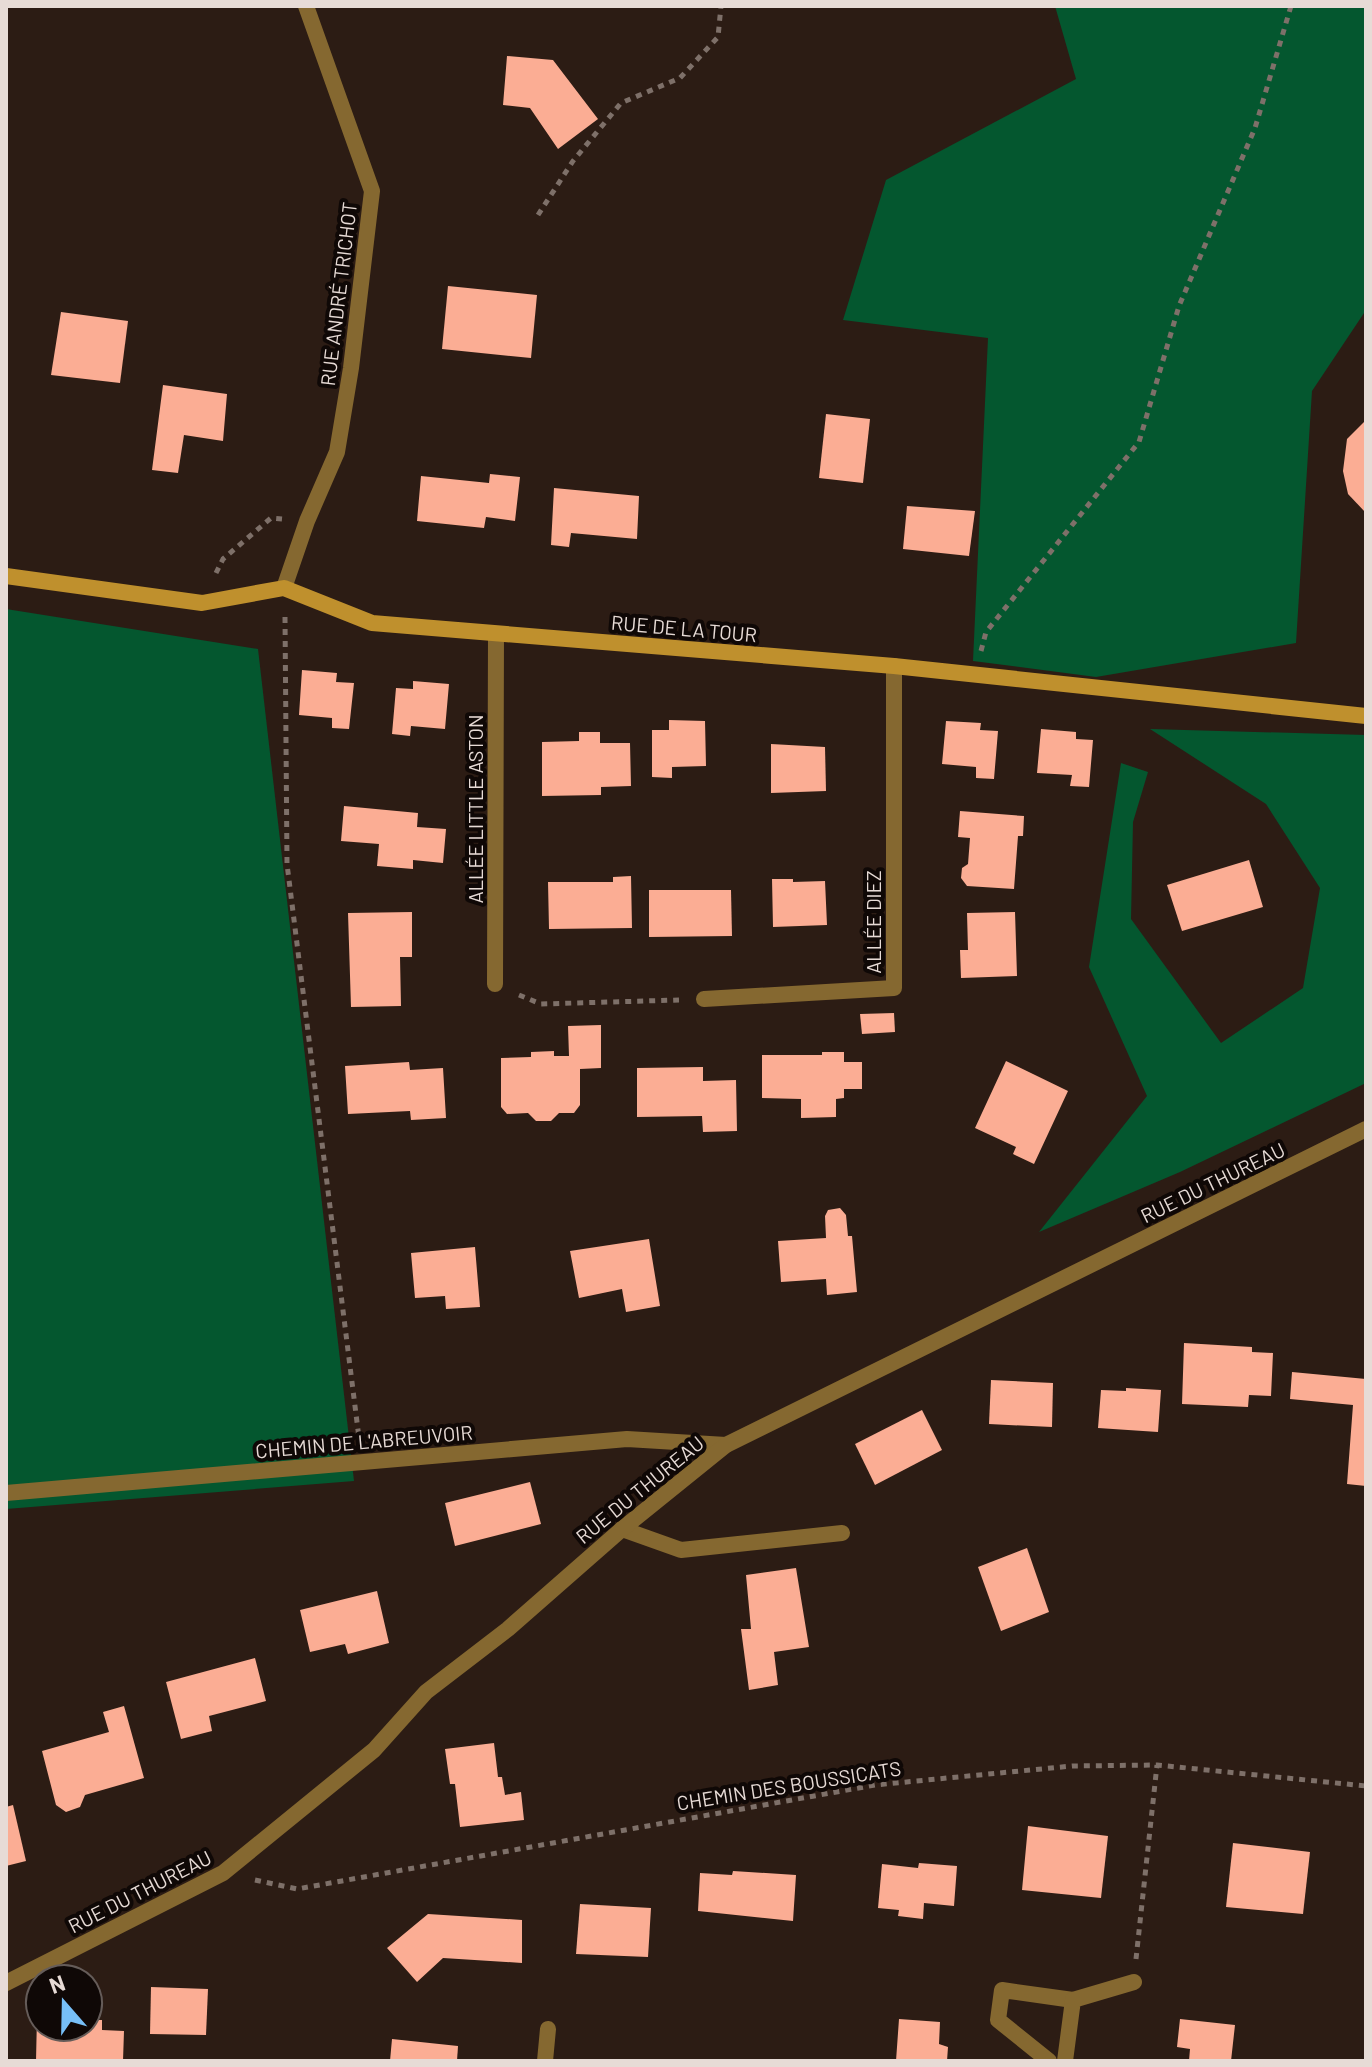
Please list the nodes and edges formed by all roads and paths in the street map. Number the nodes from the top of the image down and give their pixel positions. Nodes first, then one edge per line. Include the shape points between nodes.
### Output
1 (306, 6) edge
2 (721, 6) edge
3 (1291, 6) edge
4 (538, 215) dead end
5 (307, 521) junction
6 (6, 576) edge
7 (284, 588) junction
8 (202, 603) junction
9 (496, 634) junction
10 (894, 666) junction
11 (974, 675) junction
12 (1366, 716) edge
13 (495, 984) joint
14 (704, 999) joint
15 (1366, 1129) edge
16 (726, 1445) junction
17 (362, 1462) junction
18 (6, 1493) edge
19 (622, 1529) junction
20 (842, 1533) dead end
21 (1157, 1765) junction
22 (1366, 1786) edge
23 (223, 1873) junction
24 (1134, 1982) joint
25 (6, 1983) edge
26 (1073, 2000) junction
27 (548, 2029) dead end
28 (545, 2061) edge
29 (1049, 2061) edge
30 (1065, 2061) edge

1 - 5 street, RUE ANDRÉ TRICHOT via 372,191 337,452
2 - 4 path via 718,37 680,78 621,103 573,161
3 - 11 path via 1255,128 1179,306 1139,442 986,632
5 - 7 street, RUE ANDRÉ TRICHOT
5 - 8 path via 271,518 223,559
6 - 8 street
7 - 8 street
7 - 9 street, RUE DE LA TOUR via 372,623
7 - 17 path via 287,864
9 - 10 street, RUE DE LA TOUR
9 - 13 street, ALLÉE LITTLE ASTON
10 - 11 street, RUE DE LA TOUR
10 - 14 street, ALLÉE DIEZ via 894,988
11 - 12 street, RUE DE LA TOUR
13 - 14 path via 541,1004
15 - 16 street, RUE DU THUREAU
16 - 17 street, CHEMIN DE L'ABREUVOIR via 627,1439
16 - 19 street, RUE DU THUREAU
17 - 18 street, CHEMIN DE L'ABREUVOIR
19 - 20 street via 681,1550
19 - 23 street, RUE DU THUREAU via 426,1692 374,1750
21 - 22 path, CHEMIN DES BOUSSICATS
21 - 23 path, CHEMIN DES BOUSSICATS via 1072,1766 875,1785 297,1889
21 - 24 path
23 - 25 street, RUE DU THUREAU
24 - 26 street
26 - 29 street via 1002,1990 998,2020
26 - 30 street
27 - 28 street

